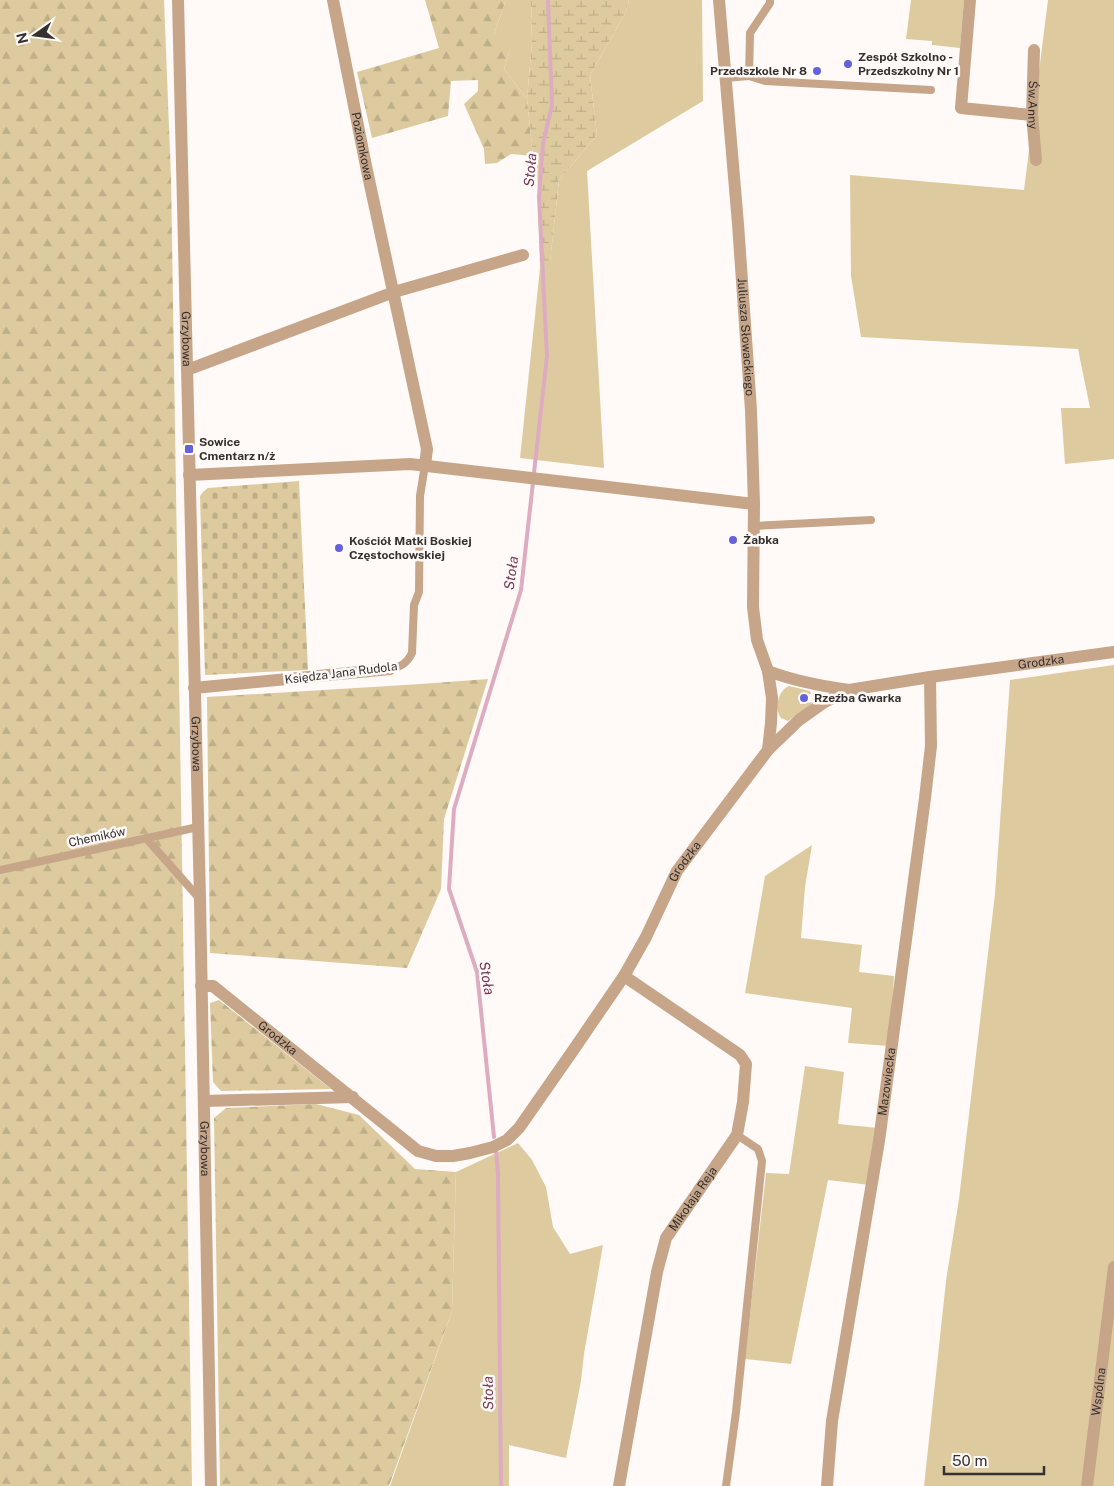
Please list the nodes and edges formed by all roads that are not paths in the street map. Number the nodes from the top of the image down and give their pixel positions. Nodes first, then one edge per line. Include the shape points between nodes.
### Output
1 (178, 0) edge
2 (333, 0) edge
3 (719, 0) edge
4 (770, 0) edge
5 (970, 0) edge
6 (1034, 50) dead end
7 (749, 76) junction
8 (725, 78) junction
9 (931, 90) dead end
10 (1032, 115) junction
11 (1036, 160) dead end
12 (523, 255) dead end
13 (394, 292) junction
14 (187, 370) junction
15 (426, 465) junction
16 (189, 475) junction
17 (754, 504) junction
18 (871, 520) dead end
19 (754, 526) junction
20 (1114, 652) edge
21 (390, 669) joint
22 (768, 671) junction
23 (930, 677) junction
24 (194, 688) junction
25 (849, 690) junction
26 (768, 750) junction
27 (198, 827) junction
28 (146, 838) junction
29 (0, 870) edge
30 (200, 898) junction
31 (624, 976) junction
32 (201, 986) junction
33 (353, 1098) junction
34 (204, 1101) junction
35 (737, 1135) junction
36 (1114, 1267) edge
37 (211, 1486) edge
38 (619, 1486) edge
39 (726, 1486) edge
40 (827, 1486) edge
41 (1087, 1486) edge

1 - 14 street, Grzybowa
2 - 13 street, Poziomkowa
3 - 8 street, Juliusza Słowackiego
4 - 7 lane via 750,34
5 - 10 street via 961,108
6 - 10 street, Św.Anny
7 - 8 lane
7 - 9 lane via 765,81
8 - 17 street, Juliusza Słowackiego via 747,338
10 - 11 street, Św.Anny
12 - 13 street
13 - 14 street
13 - 15 street, Poziomkowa via 427,449
14 - 16 street, Grzybowa
15 - 16 street
15 - 17 street
15 - 21 lane, Księdza Jana Rudola via 420,496 419,592 414,605 412,653 403,665
16 - 24 street, Grzybowa
17 - 19 street, Juliusza Słowackiego
18 - 19 lane
19 - 22 street, Juliusza Słowackiego via 753,607 757,640
20 - 23 street, Grodzka
21 - 24 street, Księdza Jana Rudola
22 - 25 street
22 - 26 street, Juliusza Słowackiego via 772,698
23 - 25 street, Grodzka
23 - 40 street, Mazowiecka via 931,746 926,798 879,1141 832,1421
24 - 27 street, Grzybowa
25 - 26 street, Grodzka via 807,714
26 - 31 street, Grodzka via 677,871
27 - 28 lane, Chemików
27 - 30 street, Grzybowa
28 - 29 lane, Chemików
28 - 30 lane
30 - 32 street, Grzybowa
31 - 33 street, Grodzka via 519,1128 494,1147 454,1156 418,1151
31 - 35 street, Mikołaja Reja via 740,1055 746,1064
32 - 33 street, Grodzka via 213,986
32 - 34 street, Grzybowa
33 - 34 street
34 - 37 street, Grzybowa
35 - 38 street, Mikołaja Reja via 666,1238 657,1272
35 - 39 lane via 758,1149 762,1161
36 - 41 street, Wspólna

